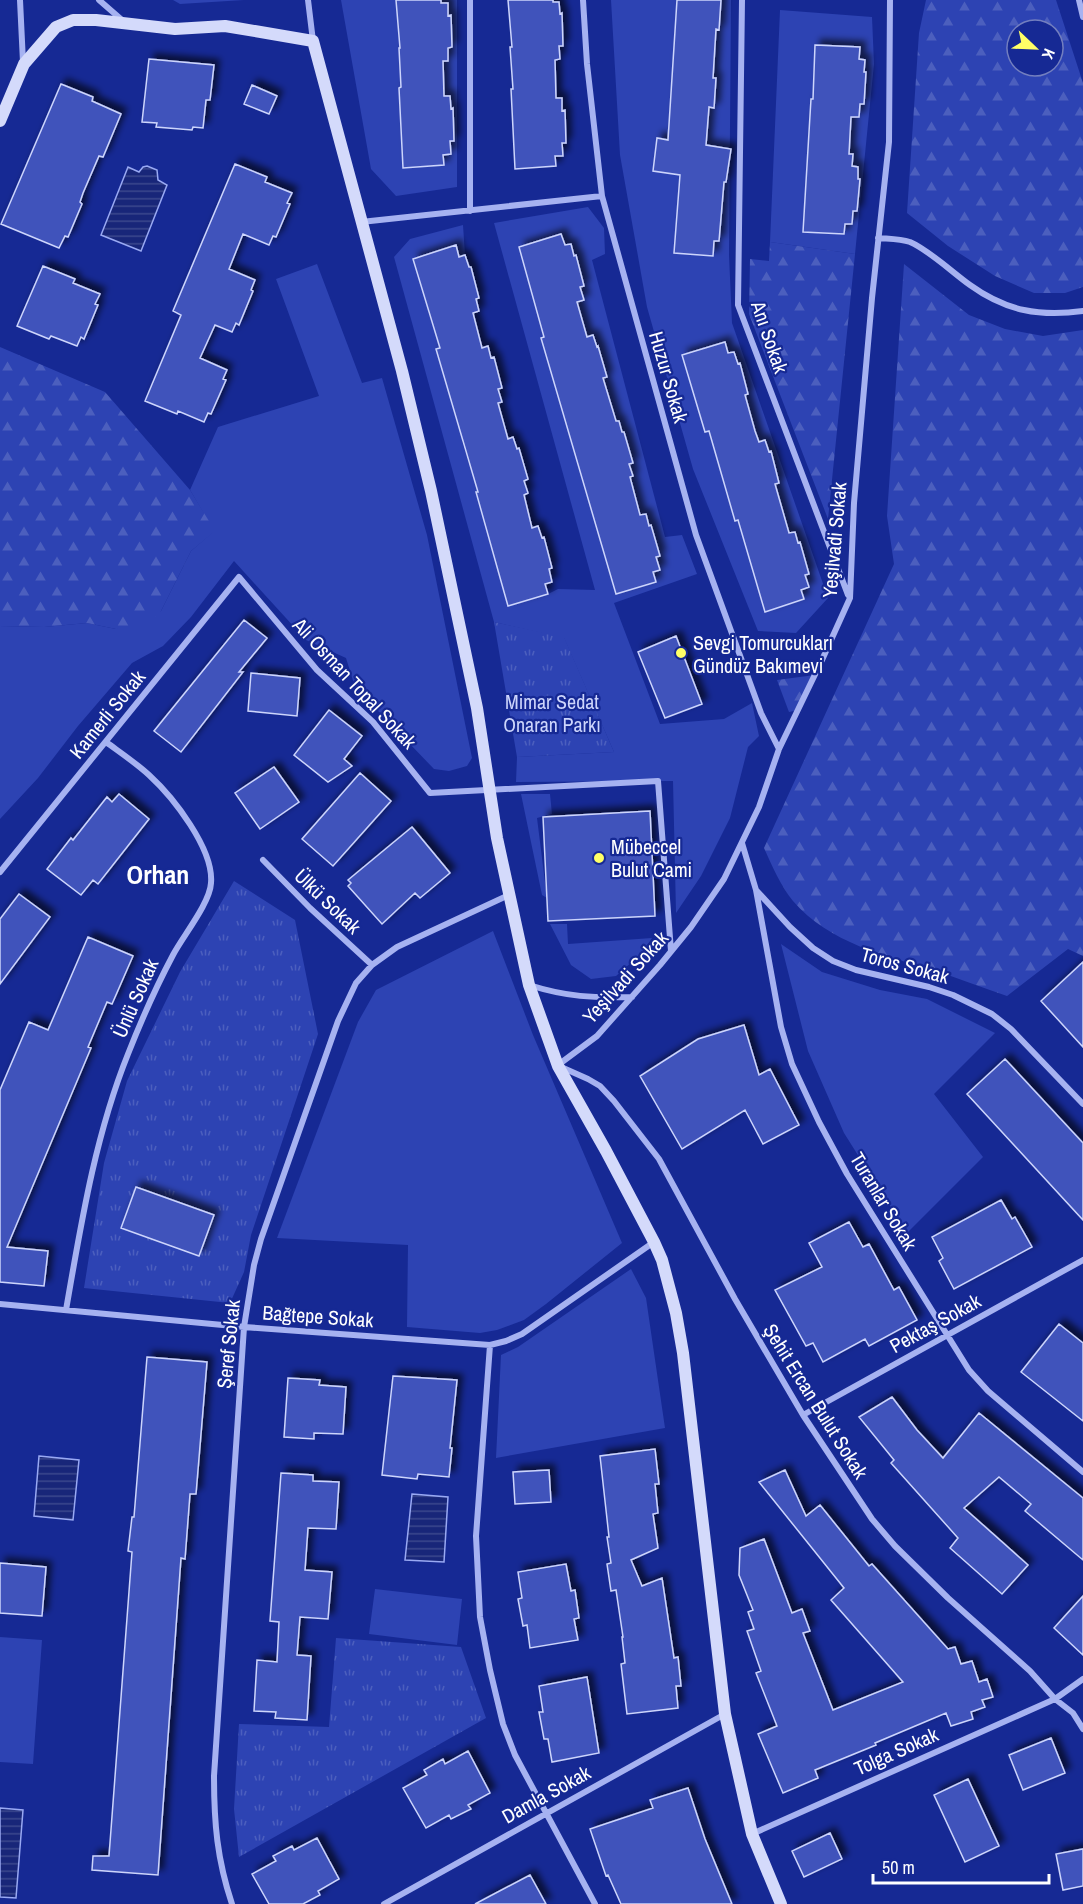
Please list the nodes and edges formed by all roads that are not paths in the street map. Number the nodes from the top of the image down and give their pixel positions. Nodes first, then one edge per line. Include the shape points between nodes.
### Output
1 (20, 0) edge
2 (99, 0) edge
3 (308, 0) edge
4 (470, 0) edge
5 (583, 0) edge
6 (742, 0) edge
7 (888, 0) edge
8 (1079, 0) edge
9 (1083, 17) edge
10 (125, 23) junction
11 (313, 41) junction
12 (24, 64) junction
13 (0, 121) edge
14 (602, 196) junction
15 (470, 211) junction
16 (361, 222) junction
17 (878, 238) junction
18 (1083, 311) edge
19 (239, 577) joint
20 (850, 598) junction
21 (106, 742) junction
22 (779, 750) junction
23 (490, 790) junction
24 (742, 842) junction
25 (263, 861) dead end
26 (0, 872) edge
27 (756, 890) junction
28 (510, 895) junction
29 (671, 951) junction
30 (372, 965) junction
31 (529, 985) junction
32 (632, 997) junction
33 (558, 1066) junction
34 (1083, 1104) edge
35 (654, 1242) junction
36 (1083, 1260) edge
37 (0, 1304) edge
38 (66, 1311) junction
39 (244, 1327) junction
40 (946, 1335) junction
41 (490, 1345) junction
42 (803, 1415) junction
43 (1083, 1472) edge
44 (1083, 1679) edge
45 (1054, 1699) junction
46 (725, 1714) junction
47 (1083, 1729) edge
48 (546, 1813) junction
49 (752, 1834) junction
50 (232, 1904) edge
51 (384, 1904) edge
52 (595, 1904) edge
53 (781, 1904) edge

1 - 12 street
2 - 10 street
3 - 11 street
4 - 15 street
5 - 14 street, Huzur Sokak via 586,64
6 - 20 street, Anı Sokak via 738,304
7 - 17 street, Yeşilvadi Sokak via 889,142
8 - 9 street
10 - 11 main road via 175,29 225,26
10 - 12 main road via 73,20 56,27
11 - 16 main road
12 - 13 main road
14 - 15 street
14 - 22 street, Huzur Sokak via 696,535 761,713
15 - 16 street
16 - 23 main road via 431,490 477,708
17 - 18 street via 919,247 972,287 1012,308 1052,314
17 - 20 street, Yeşilvadi Sokak via 854,503
19 - 21 street, Kamerli Sokak
19 - 23 street, Ali Osman Topal Sokak via 317,670 373,722 430,794
20 - 22 street, Yeşilvadi Sokak
21 - 26 street, Kamerli Sokak
21 - 38 street, Ünlü Sokak via 148,774 188,820 203,848 212,884 151,997 109,1105 81,1224
22 - 24 street, Yeşilvadi Sokak
23 - 28 main road
23 - 29 street via 658,781
24 - 27 street, Toros Sokak
24 - 29 street, Yeşilvadi Sokak via 714,895
25 - 30 street, Ülkü Sokak
27 - 34 street, Toros Sokak via 790,927 833,961 945,992 992,1014
27 - 40 street, Turanlar Sokak via 781,1027 792,1064 847,1174
28 - 30 street, Şeref Sokak via 397,947
28 - 31 main road
29 - 32 street, Yeşilvadi Sokak
30 - 39 street, Şeref Sokak via 356,983 342,1013 270,1213 254,1265
31 - 32 street via 578,997
31 - 33 main road
32 - 33 street, Yeşilvadi Sokak via 597,1036
33 - 35 main road
33 - 42 street, Şehit Ercan Bulut Sokak via 600,1086 659,1159
35 - 41 street, Bağtepe Sokak via 522,1334
35 - 46 main road via 669,1283 683,1353
36 - 40 street, Pektaş Sokak
37 - 38 street, Bağtepe Sokak
38 - 39 street, Bağtepe Sokak
39 - 41 street, Bağtepe Sokak
39 - 50 street, Şeref Sokak via 214,1776 217,1846
40 - 42 street, Pektaş Sokak
40 - 43 street, Turanlar Sokak via 988,1391
41 - 48 street via 477,1504 480,1617 503,1724
42 - 45 street, Şehit Ercan Bulut Sokak via 872,1519 895,1546 1030,1671
44 - 45 street, Tolga Sokak
45 - 47 street, Şehit Ercan Bulut Sokak via 1073,1713
45 - 49 street, Tolga Sokak
46 - 48 street, Damla Sokak
46 - 49 main road
48 - 51 street, Damla Sokak
48 - 52 street
49 - 53 main road

